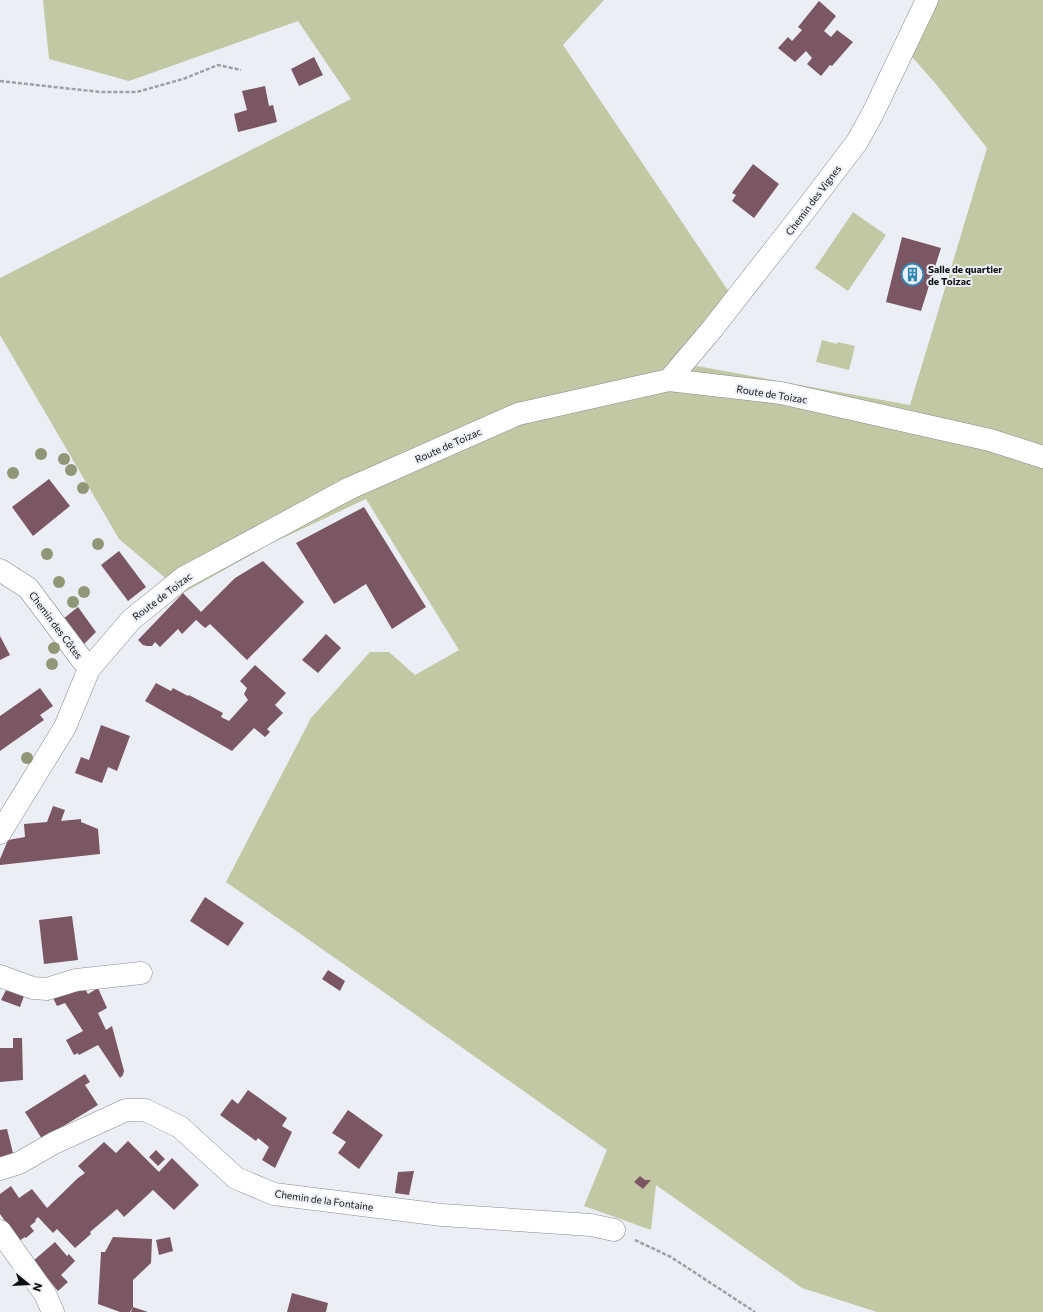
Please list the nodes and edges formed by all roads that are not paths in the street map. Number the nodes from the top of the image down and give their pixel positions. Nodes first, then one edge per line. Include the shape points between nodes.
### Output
1 (927, 0) edge
2 (669, 380) junction
3 (1043, 457) edge
4 (0, 570) edge
5 (89, 669) junction
6 (0, 832) edge
7 (142, 973) dead end
8 (0, 976) edge
9 (0, 1169) edge
10 (614, 1230) road end
11 (0, 1231) edge
12 (54, 1312) edge

1 - 2 street, Chemin des Vignes via 857,142 713,328
2 - 3 street, Route de Toizac via 781,393 990,440
2 - 5 street, Route de Toizac via 518,414 348,489 183,578 131,620
4 - 5 street, Chemin des Côtes via 28,588
5 - 6 street, Route de Toizac via 66,727
7 - 8 street via 76,980 47,989 33,988
9 - 10 street, Chemin de la Fontaine via 19,1163 54,1143 126,1110 145,1110 180,1127 236,1178 274,1194 442,1215 591,1225
11 - 12 street via 45,1294

